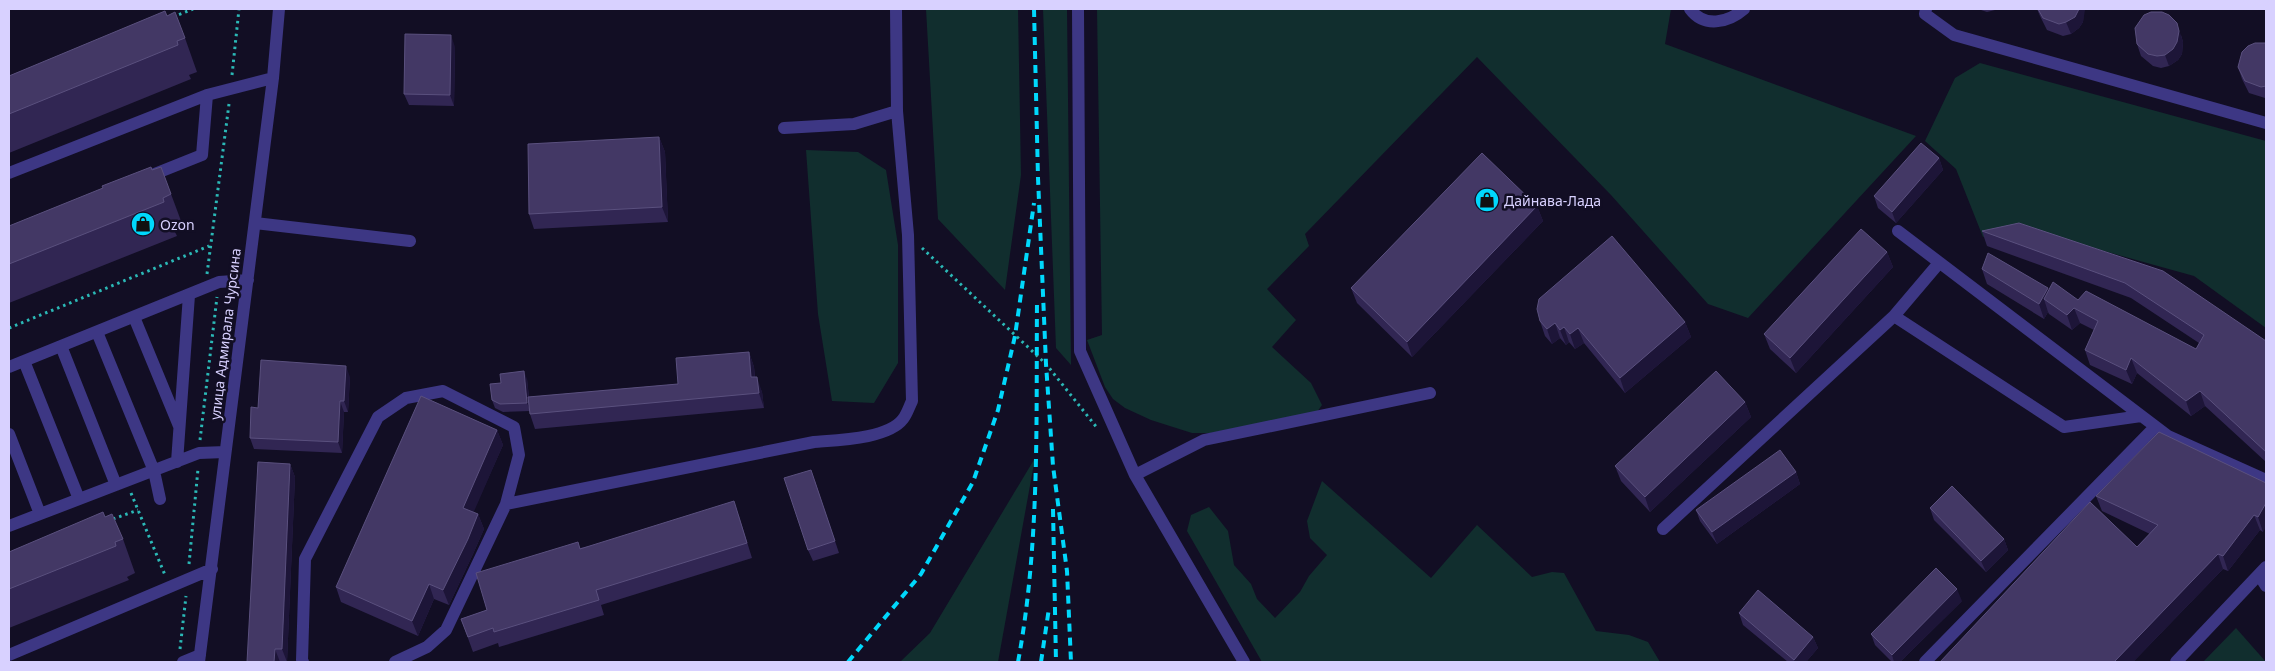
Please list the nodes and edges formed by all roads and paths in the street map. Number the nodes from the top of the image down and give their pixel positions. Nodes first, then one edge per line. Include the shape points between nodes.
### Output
1 (193, 9) edge
2 (239, 9) edge
3 (279, 9) edge
4 (896, 9) edge
5 (1078, 9) edge
6 (1690, 9) edge
7 (1744, 9) edge
8 (1926, 9) edge
9 (166, 20) edge
10 (273, 78) junction
11 (231, 89) junction
12 (207, 95) junction
13 (897, 111) junction
14 (2266, 123) edge
15 (784, 128) dead end
16 (9, 173) edge
17 (138, 181) edge
18 (255, 223) junction
19 (1898, 231) dead end
20 (908, 235) junction
21 (410, 241) dead end
22 (209, 246) junction
23 (1939, 263) junction
24 (248, 280) junction
25 (219, 282) junction
26 (205, 288) junction
27 (189, 295) junction
28 (1894, 316) junction
29 (134, 317) junction
30 (9, 328) edge
31 (97, 332) junction
32 (61, 346) junction
33 (24, 361) junction
34 (9, 367) edge
35 (1430, 393) dead end
36 (2141, 416) junction
37 (2155, 427) junction
38 (180, 428) junction
39 (1099, 430) dead end
40 (9, 434) edge
41 (225, 452) junction
42 (199, 454) junction
43 (177, 462) junction
44 (154, 470) junction
45 (1134, 475) junction
46 (2266, 480) edge
47 (121, 483) junction
48 (79, 499) junction
49 (160, 499) dead end
50 (506, 504) junction
51 (138, 510) junction
52 (40, 514) junction
53 (110, 520) edge
54 (9, 526) edge
55 (1664, 529) dead end
56 (212, 569) junction
57 (2262, 571) edge
58 (188, 580) junction
59 (2266, 586) edge
60 (170, 587) junction
61 (9, 655) edge
62 (181, 658) edge
63 (200, 659) edge
64 (303, 662) edge
65 (395, 662) edge
66 (1244, 662) edge
67 (1925, 662) edge
68 (2176, 662) edge

1 - 9 path
2 - 11 path
3 - 10 street, улица Адмирала Чурсина
4 - 13 street
5 - 45 street via 1080,351
6 - 7 street via 1695,16 1713,21 1730,18
8 - 14 street via 1925,14 1954,35
10 - 11 street
10 - 18 street, улица Адмирала Чурсина
11 - 12 street
11 - 22 path
12 - 16 street
12 - 17 street via 202,155
13 - 15 street via 854,124
13 - 20 street
18 - 21 street
18 - 24 street, улица Адмирала Чурсина
19 - 23 street
20 - 39 path via 1046,364
20 - 50 street via 912,401 902,420 882,433 814,442
22 - 26 path
22 - 30 path
23 - 28 street
23 - 36 street
24 - 25 street
24 - 41 street, улица Адмирала Чурсина
25 - 26 street
25 - 42 path
26 - 27 street
27 - 29 street
27 - 38 street
28 - 36 street via 2064,427
28 - 55 street
29 - 31 street
29 - 38 street
31 - 32 street
31 - 44 street
32 - 33 street
32 - 47 street
33 - 34 street
33 - 48 street
35 - 45 street via 1204,440
36 - 37 street
37 - 46 street via 2168,436
37 - 67 street
38 - 43 street
40 - 52 street
41 - 42 street
41 - 56 street, улица Адмирала Чурсина
42 - 43 street
42 - 58 path
43 - 44 street
44 - 47 street
44 - 49 street
45 - 66 street
47 - 48 street
47 - 51 path
48 - 52 street
50 - 64 street via 519,455 514,427 443,390 406,398 378,417 305,559
50 - 65 street via 446,630 427,647
51 - 53 path
51 - 60 path
52 - 54 street
56 - 58 street
56 - 63 street, улица Адмирала Чурсина
57 - 59 street
57 - 68 street
58 - 60 street
58 - 62 path
60 - 61 street
62 - 63 street

